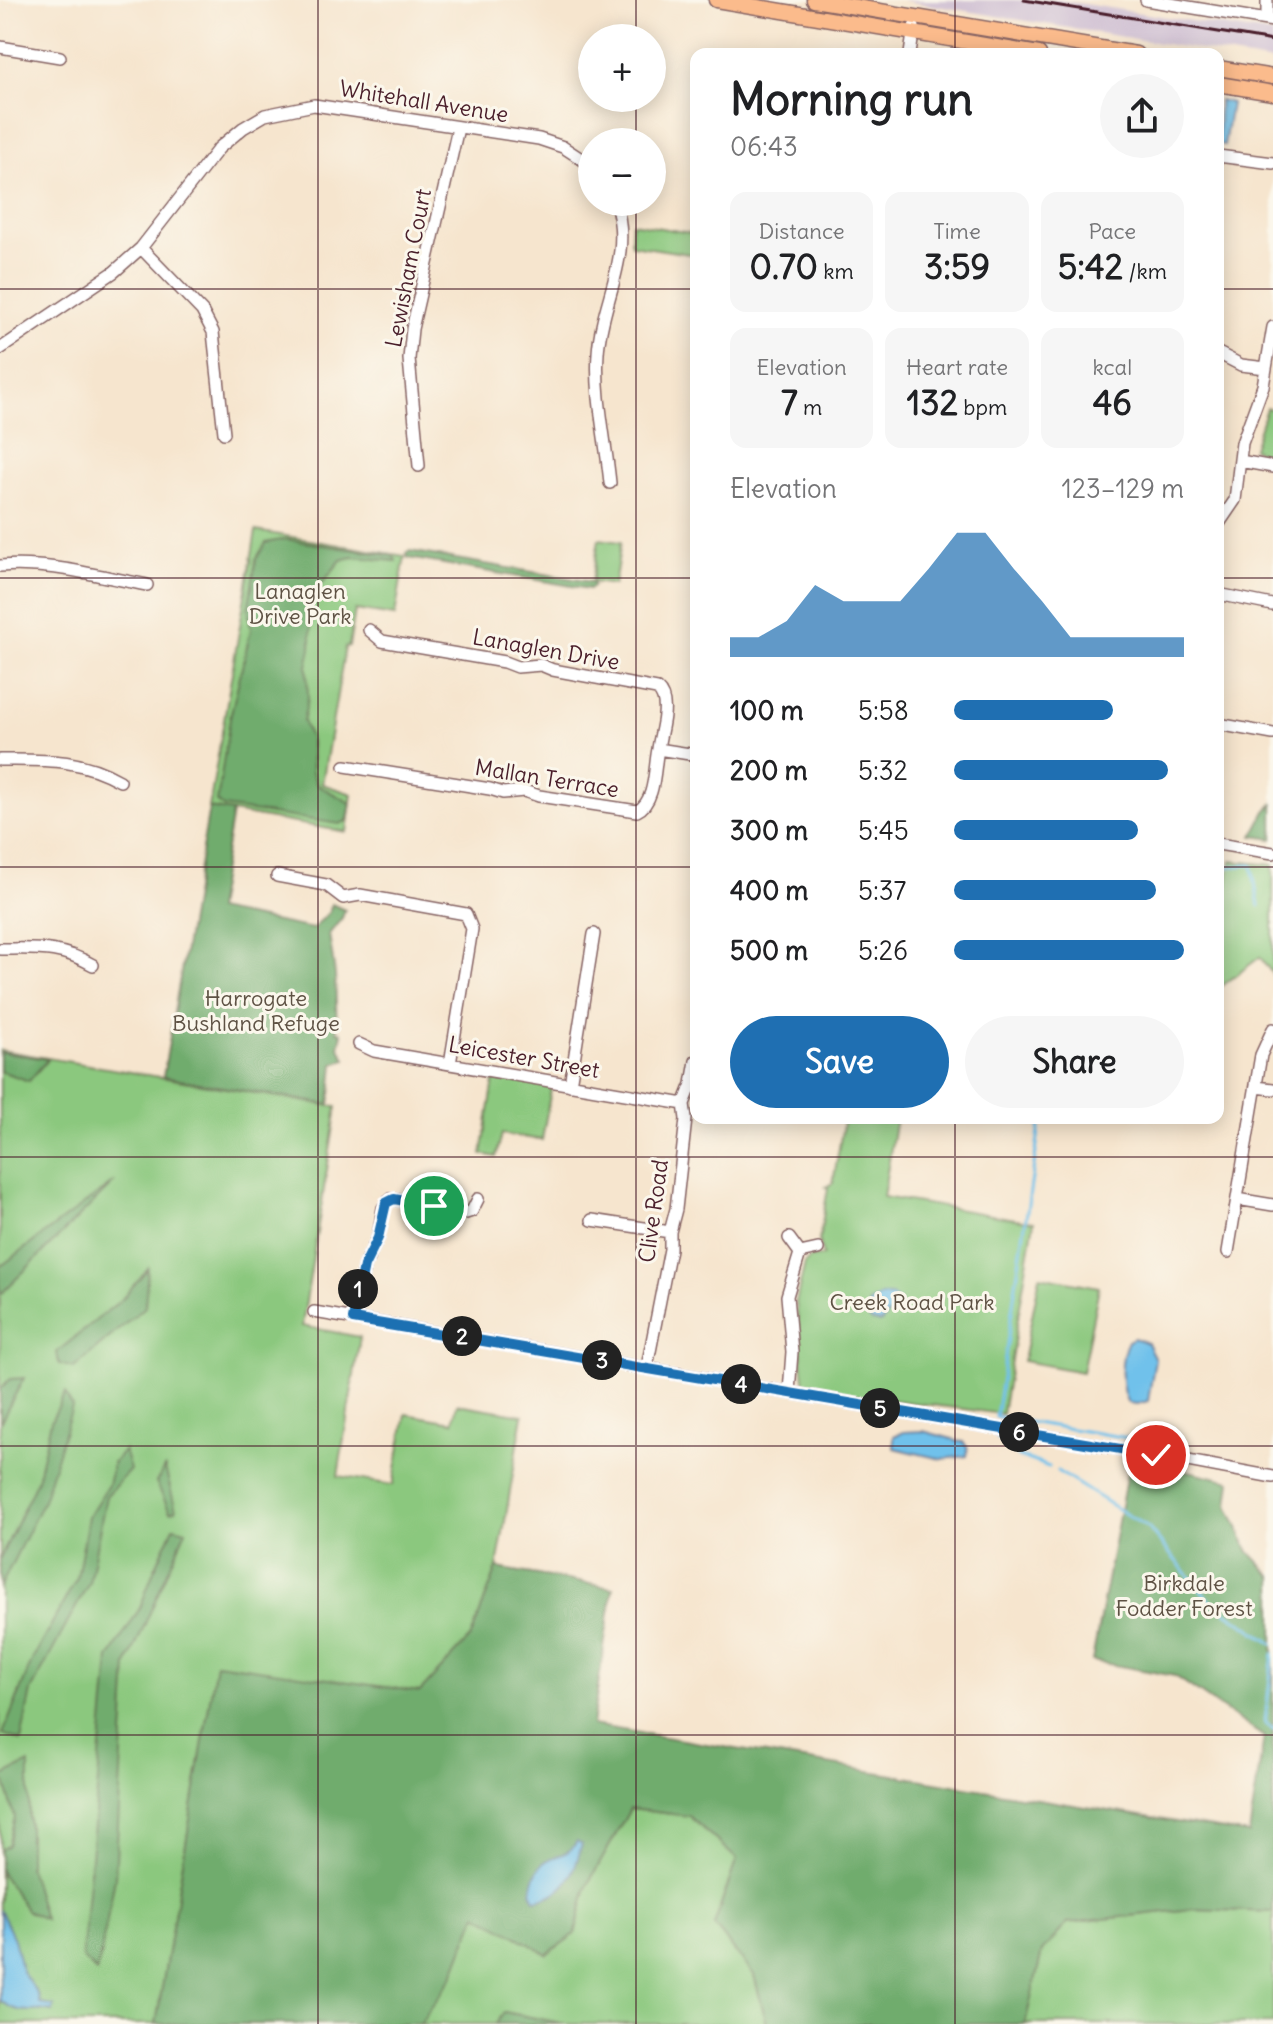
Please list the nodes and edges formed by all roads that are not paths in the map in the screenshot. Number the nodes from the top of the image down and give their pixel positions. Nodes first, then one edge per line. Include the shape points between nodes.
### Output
1 (716, 0) edge
2 (814, 0) edge
3 (1146, 0) edge
4 (1267, 0) edge
5 (915, 17) junction
6 (1270, 21) edge
7 (913, 33) junction
8 (0, 47) edge
9 (911, 48) edge
10 (1003, 48) edge
11 (1076, 48) edge
12 (60, 57) dead end
13 (1224, 69) edge
14 (1273, 77) edge
15 (1224, 85) edge
16 (1273, 93) edge
17 (458, 128) junction
18 (578, 154) edge
19 (1224, 157) edge
20 (1273, 163) edge
21 (618, 216) edge
22 (141, 248) junction
23 (1273, 327) edge
24 (0, 349) edge
25 (1224, 356) edge
26 (1266, 368) junction
27 (224, 433) dead end
28 (1240, 461) junction
29 (419, 466) dead end
30 (1273, 467) edge
31 (610, 483) dead end
32 (1224, 514) edge
33 (0, 566) edge
34 (147, 585) dead end
35 (1224, 595) edge
36 (1272, 605) edge
37 (369, 630) dead end
38 (1224, 725) edge
39 (1273, 734) edge
40 (658, 749) junction
41 (690, 754) edge
42 (0, 760) edge
43 (345, 766) dead end
44 (120, 781) dead end
45 (1224, 845) edge
46 (1273, 853) edge
47 (277, 876) dead end
48 (594, 934) dead end
49 (0, 949) edge
50 (93, 965) dead end
51 (1273, 1029) edge
52 (359, 1044) dead end
53 (450, 1064) junction
54 (570, 1085) junction
55 (1256, 1087) junction
56 (690, 1089) edge
57 (1273, 1089) edge
58 (684, 1104) junction
59 (478, 1199) dead end
60 (1237, 1199) junction
61 (1273, 1205) edge
62 (592, 1220) dead end
63 (670, 1232) junction
64 (789, 1238) dead end
65 (818, 1249) dead end
66 (1228, 1252) dead end
67 (800, 1253) junction
68 (314, 1312) dead end
69 (353, 1319) junction
70 (647, 1367) junction
71 (789, 1392) junction
72 (1273, 1477) edge

1 - 7 main road
2 - 5 main road
3 - 6 street
4 - 6 street
5 - 7 street
5 - 11 main road
7 - 9 street
7 - 10 main road
8 - 12 street
13 - 14 main road
15 - 16 main road
17 - 18 street, Whitehall Avenue via 549,142
17 - 22 street, Whitehall Avenue via 314,105 265,115 219,148
17 - 29 street, Lewisham Court via 412,329 409,359
19 - 20 street
21 - 31 street via 621,249 598,353
22 - 24 street, Whitehall Avenue via 99,284
22 - 27 street via 202,311 213,332
23 - 26 street
25 - 26 street
26 - 28 street
28 - 30 street
28 - 32 street via 1235,500
33 - 34 street via 62,567
35 - 36 street
37 - 40 street, Lanaglen Drive via 382,641 657,689 665,704
38 - 39 street
40 - 41 street
40 - 43 street, Mallan Terrace via 649,798 637,811
42 - 44 street via 75,763
45 - 46 street
47 - 53 street via 326,885 343,898 360,895 466,914 472,929
48 - 54 street
49 - 50 street via 51,949
51 - 55 street via 1261,1055
52 - 53 street, Leicester Street
53 - 54 street, Leicester Street
54 - 58 street, Leicester Street
55 - 57 street
55 - 60 street
56 - 58 street, Clive Road
58 - 63 street, Clive Road
59 - 69 street via 466,1213 390,1199 364,1266
60 - 61 street
60 - 66 street
62 - 63 street
63 - 70 street, Clive Road
64 - 67 street
65 - 67 street
67 - 71 street via 786,1305 792,1352
68 - 69 street
69 - 70 street
70 - 71 street
71 - 72 street

